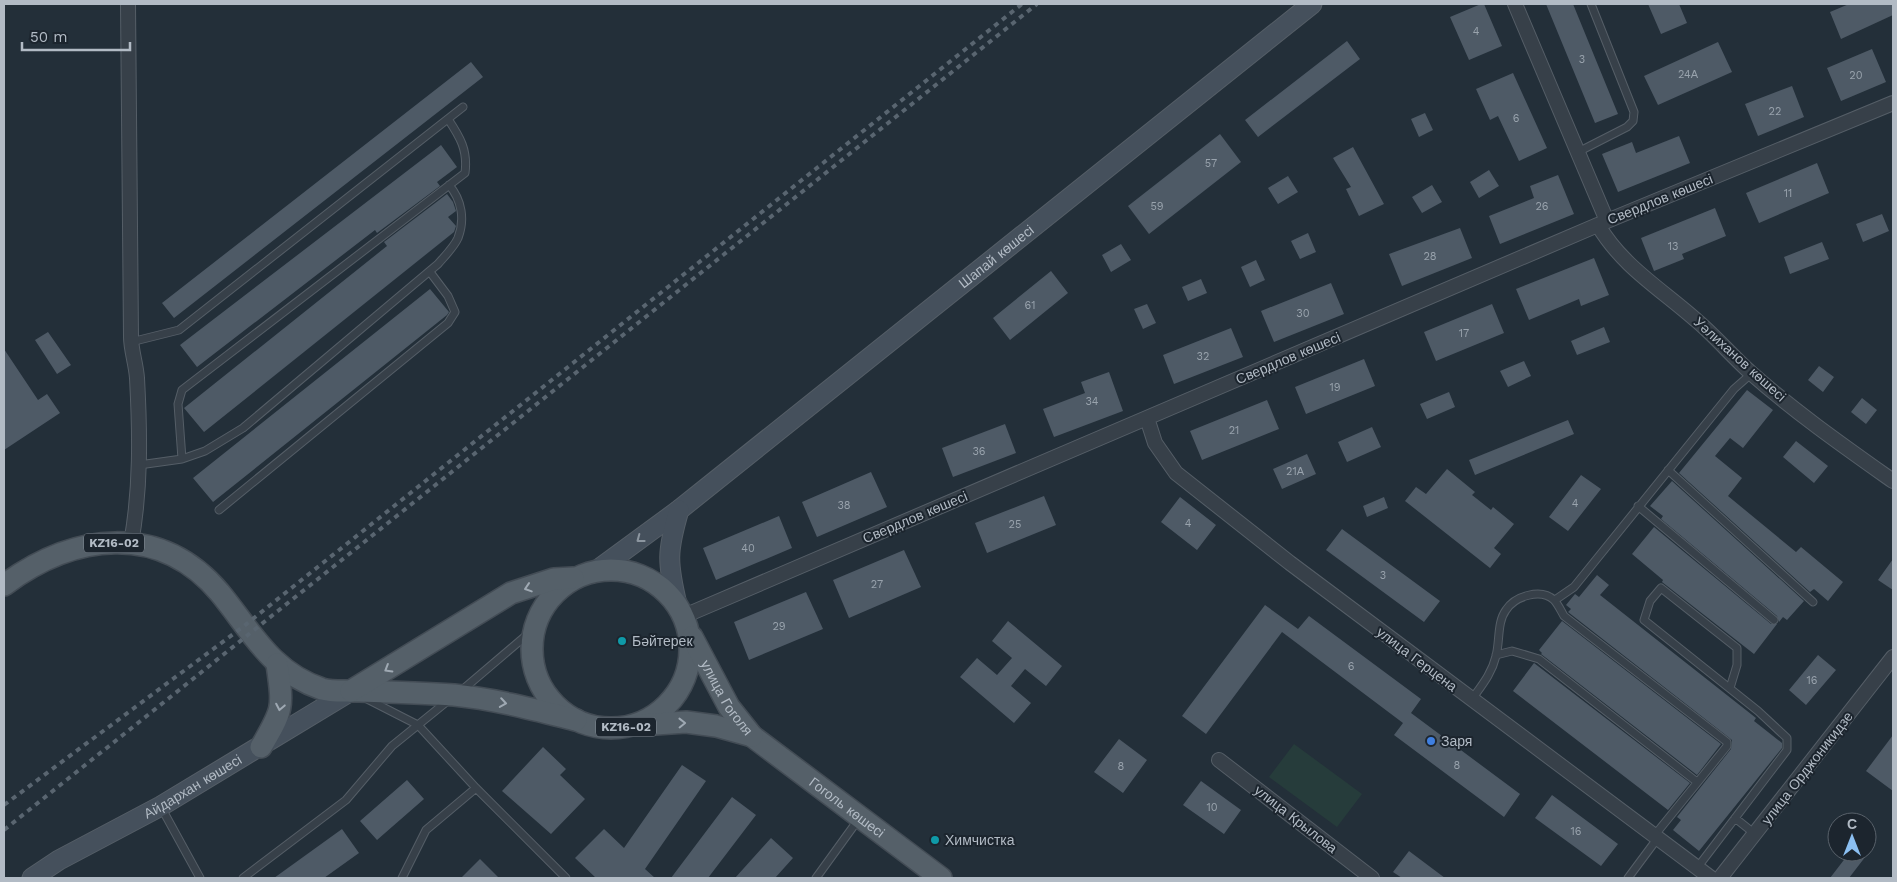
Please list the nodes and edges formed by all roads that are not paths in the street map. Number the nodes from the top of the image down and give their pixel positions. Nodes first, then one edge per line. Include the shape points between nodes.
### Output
1 (128, 4) edge
2 (1312, 4) edge
3 (1514, 4) edge
4 (1591, 4) edge
5 (1893, 103) edge
6 (463, 108) dead end
7 (448, 119) junction
8 (1578, 152) junction
9 (449, 185) junction
10 (1602, 223) junction
11 (430, 272) junction
12 (131, 342) junction
13 (1752, 374) junction
14 (1147, 418) junction
15 (182, 459) junction
16 (140, 464) junction
17 (1668, 470) junction
18 (1893, 481) edge
19 (1638, 506) junction
20 (219, 510) dead end
21 (679, 510) junction
22 (131, 543) junction
23 (596, 571) junction
24 (576, 578) junction
25 (4, 585) edge
26 (1555, 600) junction
27 (1813, 602) dead end
28 (683, 617) junction
29 (1774, 620) dead end
30 (535, 628) junction
31 (1496, 655) junction
32 (1893, 657) edge
33 (276, 664) junction
34 (1730, 688) junction
35 (351, 691) junction
36 (455, 695) junction
37 (1472, 699) junction
38 (576, 720) junction
39 (418, 725) junction
40 (633, 725) junction
41 (752, 736) junction
42 (262, 747) junction
43 (1219, 760) dead end
44 (1697, 782) junction
45 (476, 788) junction
46 (161, 806) junction
47 (860, 817) junction
48 (1735, 818) junction
49 (1755, 834) junction
50 (1655, 837) junction
51 (1697, 868) junction
52 (32, 878) edge
53 (200, 878) edge
54 (243, 878) edge
55 (402, 878) edge
56 (566, 878) edge
57 (816, 878) edge
58 (941, 878) edge
59 (1372, 878) edge
60 (1628, 878) edge
61 (1711, 878) edge
62 (1720, 878) edge

1 - 12 street
2 - 21 street, Шапай көшесі
3 - 8 street, Уәлиханов көшесі
4 - 8 lane via 1634,112 1627,126
5 - 10 street, Свердлов көшесі
6 - 7 lane
7 - 9 lane via 463,141 467,160 465,173
7 - 12 lane via 179,330
8 - 10 street, Уәлиханов көшесі
9 - 11 lane via 462,211 458,239
9 - 15 lane via 182,390 178,404
10 - 13 street, Уәлиханов көшесі via 1609,244 1635,271 1696,320
10 - 14 street, Свердлов көшесі
11 - 15 lane via 243,428 205,451
11 - 20 lane via 448,296 455,312 448,323
12 - 16 street via 137,376
13 - 17 lane via 1734,389
13 - 18 street, Уәлиханов көшесі
14 - 28 street, Свердлов көшесі
14 - 37 street, улица Герцена via 1156,443 1176,473
15 - 16 lane
16 - 22 street
17 - 19 lane
17 - 27 lane
19 - 26 lane via 1574,587
19 - 29 lane
21 -> 23 street, Шапай көшесі
21 - 28 street via 669,547 669,572
22 - 25 main road, KZ16-02 via 100,543 58,553
22 - 33 main road, KZ16-02 via 164,551 193,566 219,592
23 - 24 main road, KZ16-02
23 - 28 main road, KZ16-02 via 627,571 642,576 655,583
24 - 30 main road, KZ16-02 via 557,591
24 -> 35 main road, KZ16-02 via 554,579 511,593
26 - 31 lane via 1546,594 1532,594 1517,599 1505,610
26 - 44 lane via 1564,616 1727,742
28 - 40 main road, KZ16-02 via 690,661 680,689 660,712
28 - 41 main road, улица Гоголя via 729,707
30 - 36 lane
30 - 38 main road, KZ16-02 via 532,659 542,688 562,712
31 - 37 lane via 1488,677
31 - 44 lane via 1512,651 1539,659
32 - 49 street, улица Орджоникидзе
33 - 35 main road, KZ16-02 via 300,681 325,690
33 -> 42 main road via 282,702 278,719
34 - 34 lane via 1644,620 1650,601 1661,588 1737,648 1737,665
34 - 48 lane via 1787,738 1787,750
35 - 36 main road, KZ16-02
35 - 39 lane
35 - 42 street, Айдархан көшесі
36 -> 38 main road, KZ16-02 via 518,705
36 - 39 lane
37 - 50 street, улица Герцена
38 - 40 main road, KZ16-02 via 604,728
39 - 45 lane
39 - 54 lane via 392,746 346,800
40 -> 41 main road, улица Гоголя via 686,722
41 - 47 main road, Гоголь көшесі
42 - 46 street, Айдархан көшесі
43 - 59 street, улица Крылова
44 - 50 lane
45 - 55 lane via 426,830
45 - 56 lane
46 - 52 street, Айдархан көшесі via 59,860
46 - 53 lane
47 - 57 lane
47 - 58 main road, Гоголь көшесі
48 - 49 lane
48 - 51 lane
49 - 62 street, улица Орджоникидзе
50 - 51 street, улица Герцена
50 - 60 lane
51 - 61 street, улица Герцена

